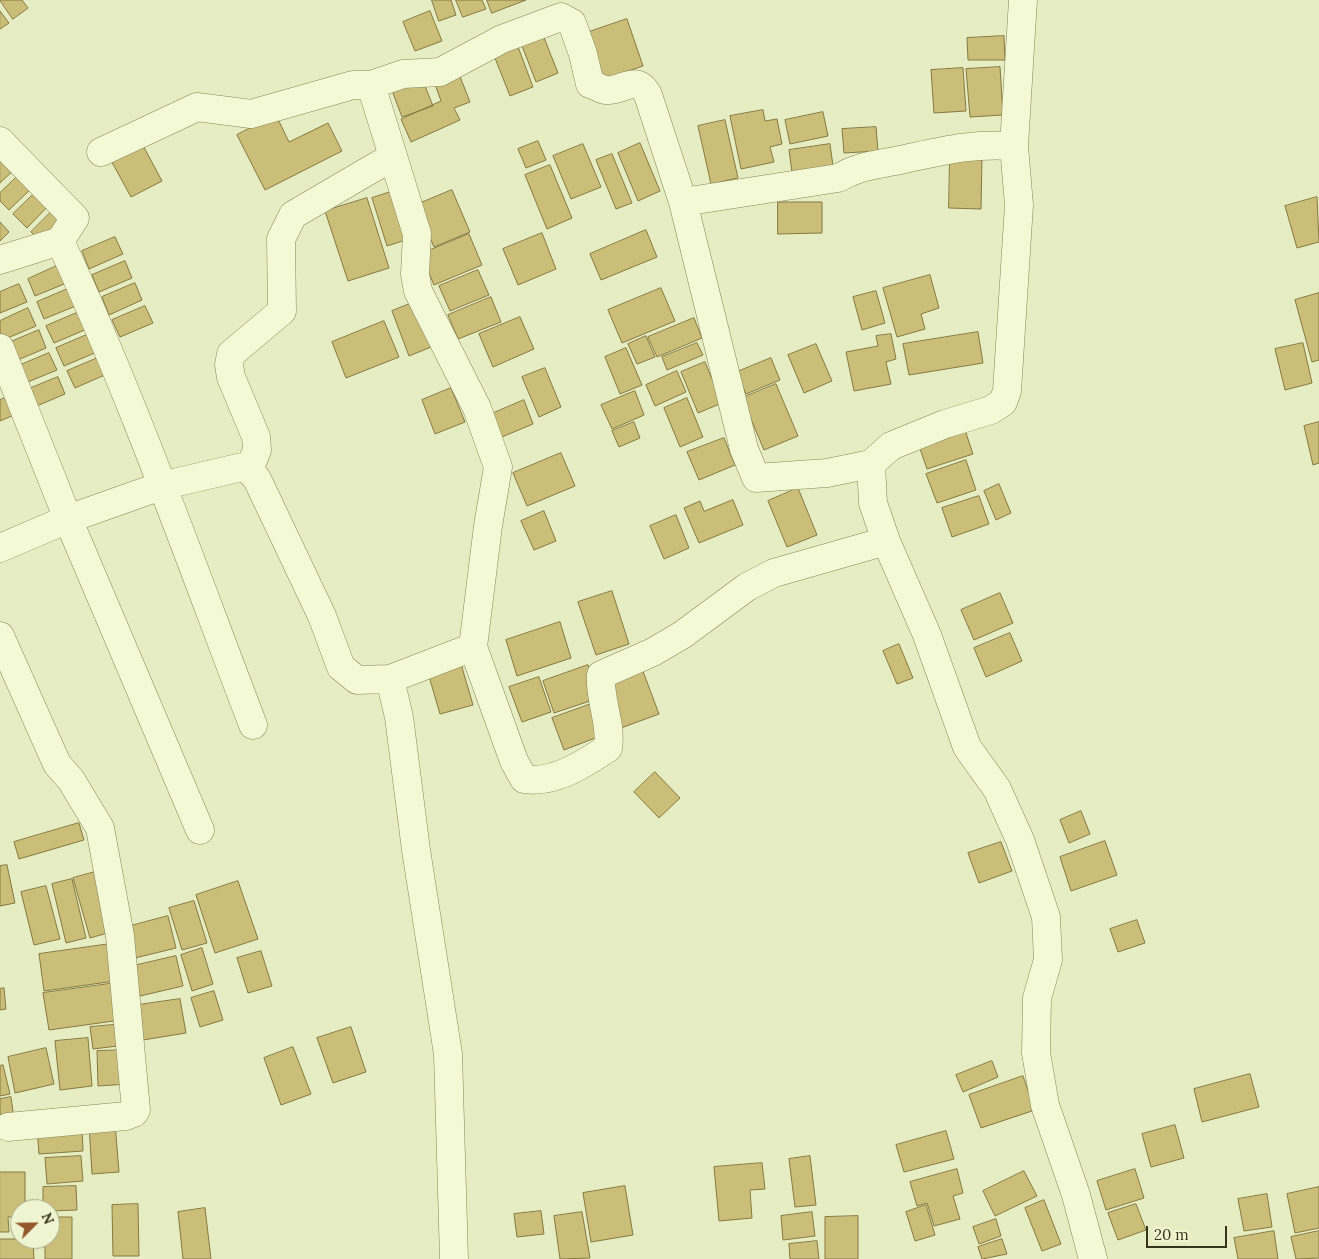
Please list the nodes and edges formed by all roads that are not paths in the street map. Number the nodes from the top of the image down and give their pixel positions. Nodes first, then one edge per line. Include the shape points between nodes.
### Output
1 (1023, 0) edge
2 (371, 85) junction
3 (0, 141) edge
4 (1014, 146) junction
5 (101, 152) dead end
6 (392, 157) junction
7 (683, 202) junction
8 (60, 241) junction
9 (0, 260) edge
10 (0, 348) edge
11 (871, 464) junction
12 (249, 470) junction
13 (161, 486) junction
14 (68, 519) junction
15 (886, 541) junction
16 (0, 548) edge
17 (0, 636) edge
18 (473, 647) junction
19 (390, 678) junction
20 (253, 725) dead end
21 (200, 830) dead end
22 (8, 1127) dead end
23 (454, 1259) edge
24 (1093, 1259) edge

1 - 4 street
2 - 5 street via 353,85 251,114 197,107
2 - 6 street
2 - 7 street via 403,74 440,72 502,39 561,17 566,18 572,23 590,84 606,90 635,83 644,88
3 - 8 street via 75,218
4 - 7 street via 954,147 856,168 838,178
4 - 11 street via 1019,205 1007,391 1002,402 991,410 891,446
6 - 12 street via 293,215 281,240 282,311 232,354 229,365 231,378 256,437 257,450
6 - 18 street via 417,234 415,274 418,291 477,408 498,466
7 - 11 street via 744,449 756,478 827,473
8 - 9 street
8 - 13 street
10 - 14 street
11 - 15 street via 873,503
12 - 13 street via 242,467
12 - 19 street via 257,479 322,616 341,666 356,680
13 - 14 street
13 - 20 street
14 - 16 street
14 - 21 street
15 - 18 street via 774,573 747,587 654,652 601,676 600,689 610,736 608,748 585,764 546,780 524,780 514,761
15 - 24 street via 928,635 968,747 997,790 1020,840 1046,917 1048,960 1036,998 1036,1053 1045,1105 1076,1195
17 - 22 street via 57,764 71,780 100,828 120,936 136,1110 126,1116
18 - 19 street
19 - 23 street via 400,717 416,850 448,1054

